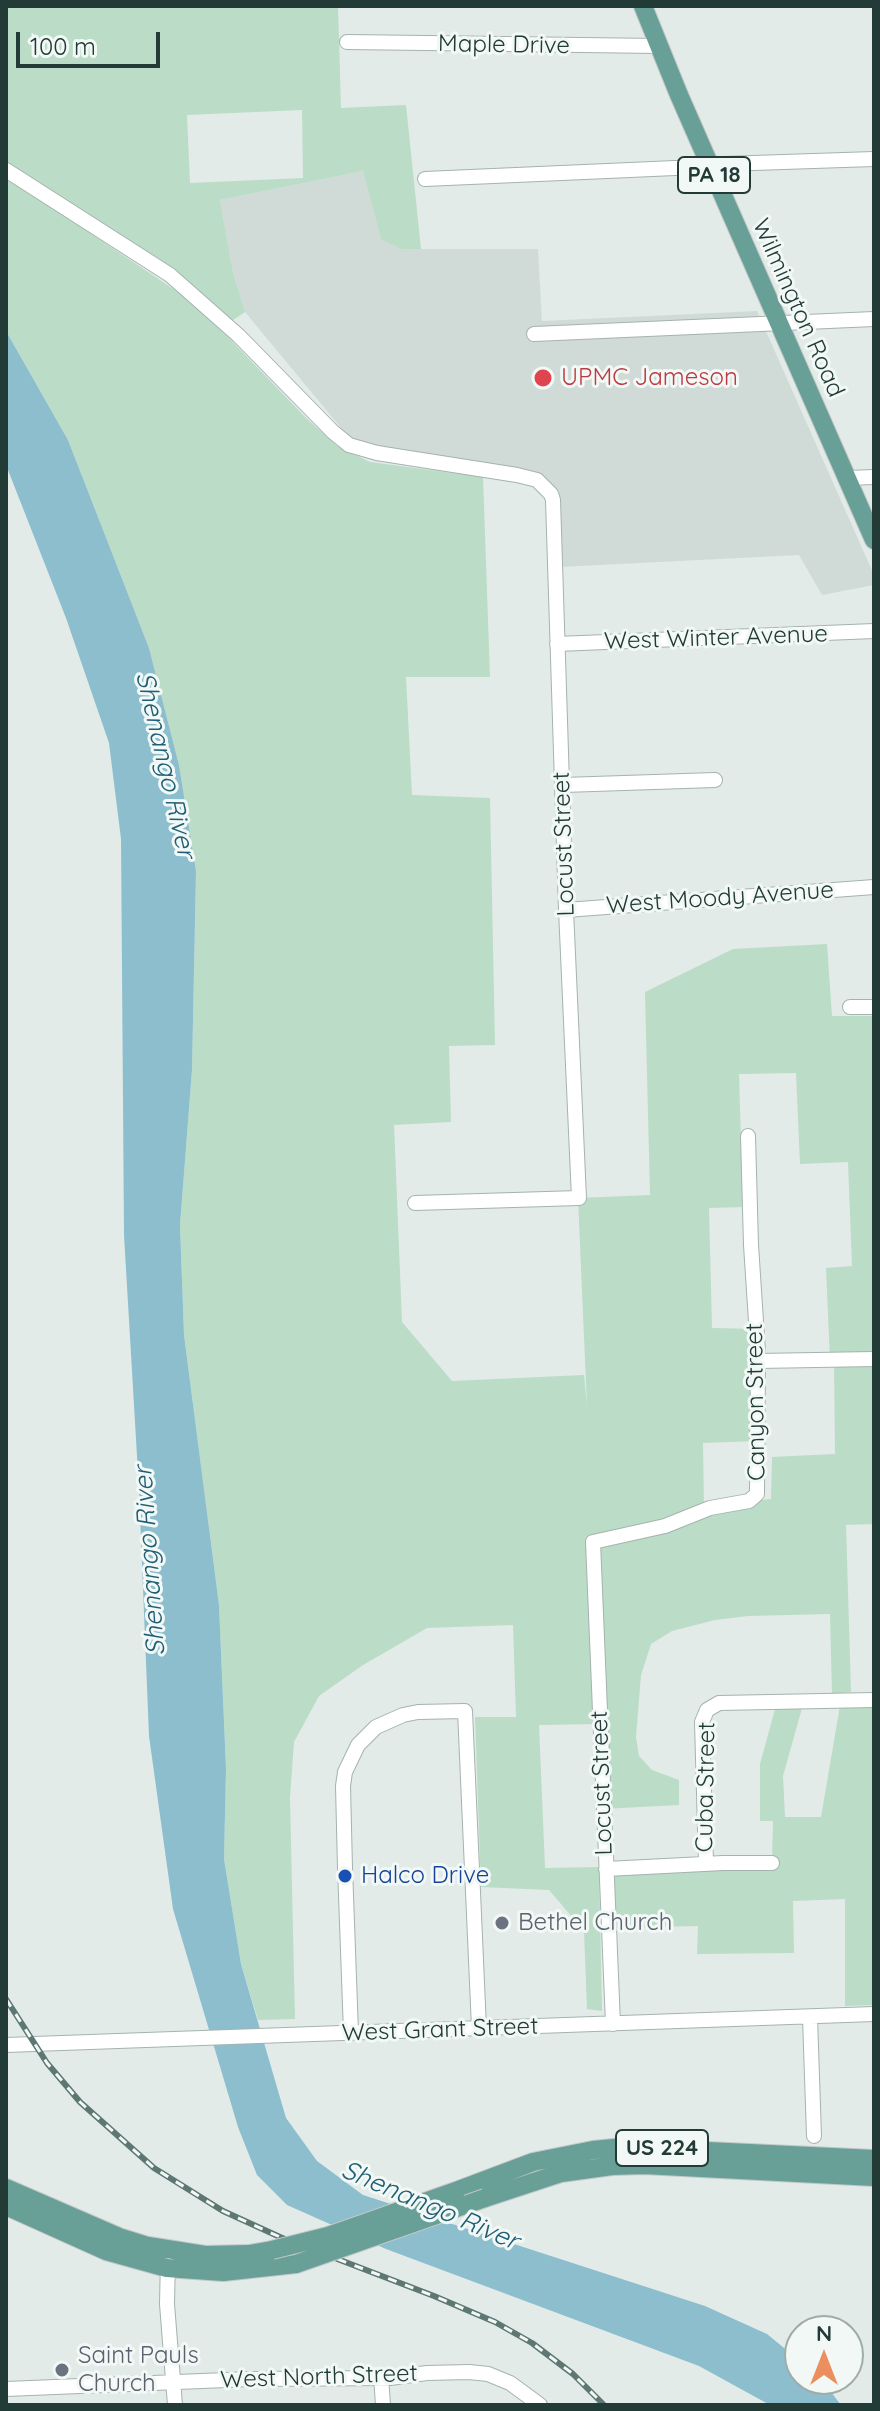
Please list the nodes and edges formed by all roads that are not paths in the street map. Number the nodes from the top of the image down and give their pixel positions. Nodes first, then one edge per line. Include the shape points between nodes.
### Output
1 (643, 6) edge
2 (347, 42) dead end
3 (660, 46) junction
4 (874, 159) edge
5 (710, 166) junction
6 (6, 170) edge
7 (425, 179) dead end
8 (874, 319) edge
9 (778, 322) junction
10 (534, 334) dead end
11 (874, 477) edge
12 (847, 478) junction
13 (874, 540) edge
14 (874, 631) edge
15 (557, 644) junction
16 (715, 780) dead end
17 (563, 785) junction
18 (874, 887) edge
19 (566, 910) junction
20 (850, 1007) dead end
21 (874, 1007) edge
22 (748, 1136) dead end
23 (415, 1203) dead end
24 (874, 1359) edge
25 (758, 1361) junction
26 (593, 1542) joint
27 (874, 1700) edge
28 (772, 1863) dead end
29 (706, 1864) junction
30 (606, 1869) junction
31 (874, 2014) edge
32 (810, 2017) junction
33 (613, 2024) junction
34 (479, 2028) junction
35 (351, 2033) junction
36 (6, 2045) edge
37 (814, 2136) dead end
38 (874, 2159) edge
39 (874, 2177) edge
40 (6, 2188) edge
41 (6, 2206) edge
42 (168, 2259) junction
43 (381, 2376) junction
44 (173, 2383) junction
45 (10, 2389) edge
46 (14, 2405) edge
47 (175, 2405) edge
48 (383, 2405) edge
49 (540, 2405) edge

1 - 3 main road, Wilmington Road / PA 18
2 - 3 street, Maple Drive
3 - 5 main road, Wilmington Road / PA 18
4 - 5 street
5 - 7 street
5 - 9 main road, Wilmington Road / PA 18
6 - 15 street, Locust Street via 170,275 349,445 537,480 553,500
8 - 9 street
9 - 10 street
9 - 12 main road, Wilmington Road / PA 18
11 - 12 street
12 - 13 main road, Wilmington Road / PA 18
14 - 15 street, West Winter Avenue
15 - 17 street, Locust Street
16 - 17 street
17 - 19 street, Locust Street
18 - 19 street, West Moody Avenue
19 - 23 street, Locust Street via 579,1198
20 - 21 street
22 - 25 street, Canyon Street
24 - 25 street
25 - 26 street, Canyon Street via 759,1490 753,1499
26 - 30 street, Locust Street
27 - 29 street, Cuba Street via 719,1703 707,1710 702,1722
28 - 29 street
29 - 30 street
30 - 33 street, Locust Street
31 - 32 street, West Grant Street
32 - 33 street, West Grant Street
32 - 37 street
33 - 34 street, West Grant Street
34 - 35 street, West Grant Street
34 - 35 street via 465,1711 418,1712 376,1727 358,1745 345,1772
35 - 36 street, West Grant Street
38 - 42 main road, US 224, bridge via 624,2147 578,2152 533,2162 328,2236 272,2250
39 - 42 main road, US 224, bridge via 612,2166 561,2173 296,2264 223,2272
40 - 42 main road, US 224
41 - 42 main road, US 224 via 106,2251
42 - 44 street
43 - 44 street, West North Street
43 - 48 street
43 - 49 street, West North Street via 488,2374
44 - 45 street, West North Street
44 - 47 street
45 - 46 street

